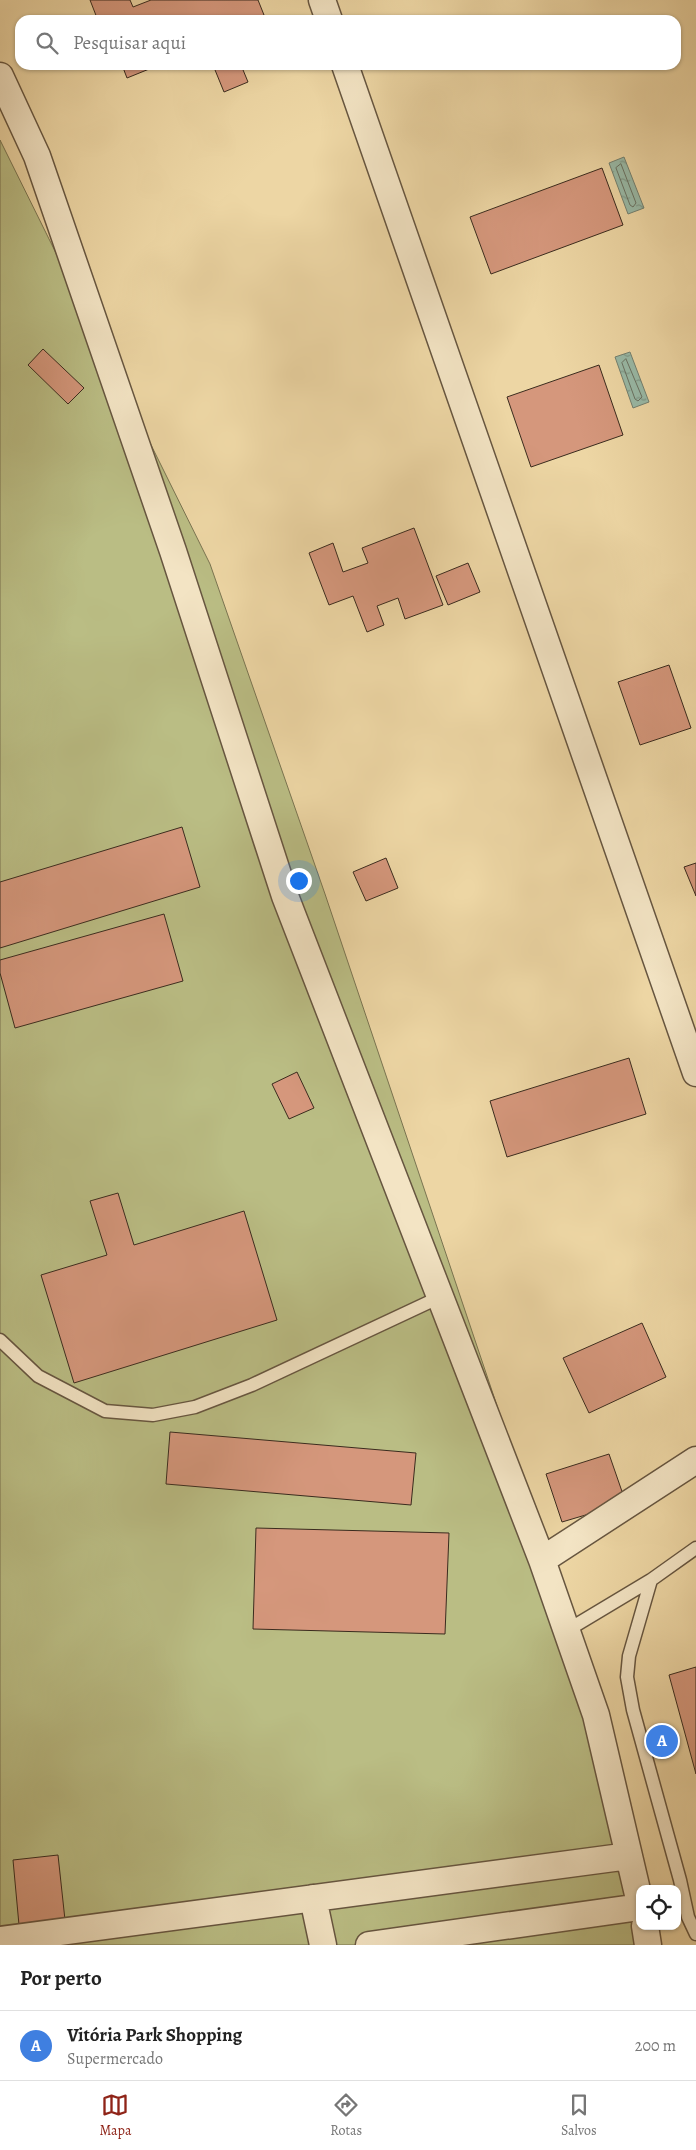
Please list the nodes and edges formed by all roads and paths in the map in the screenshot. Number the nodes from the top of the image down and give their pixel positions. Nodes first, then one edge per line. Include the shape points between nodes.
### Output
1 (322, 0) edge
2 (327, 15) edge
3 (347, 70) edge
4 (0, 76) edge
5 (696, 1073) edge
6 (440, 1297) junction
7 (0, 1340) edge
8 (696, 1460) edge
9 (696, 1548) edge
10 (542, 1560) junction
11 (650, 1580) junction
12 (566, 1631) junction
13 (629, 1856) junction
14 (636, 1886) edge
15 (313, 1898) junction
16 (636, 1908) edge
17 (646, 1930) edge
18 (696, 1934) edge
19 (0, 1940) edge
20 (39, 1940) edge
21 (323, 1945) edge
22 (369, 1945) edge
23 (648, 1945) edge

1 - 2 street
3 - 5 street
4 - 6 street via 43,174 173,551 285,896
6 - 7 lane via 252,1385 195,1407 153,1415 105,1411 38,1376
6 - 10 street
8 - 10 street
9 - 11 lane
10 - 12 street
11 - 12 lane
11 - 18 lane via 629,1656 627,1677 688,1917
12 - 13 street via 596,1715
13 - 14 street
13 - 15 street
15 - 20 street
15 - 21 street
16 - 22 street
17 - 23 street
19 - 20 street

